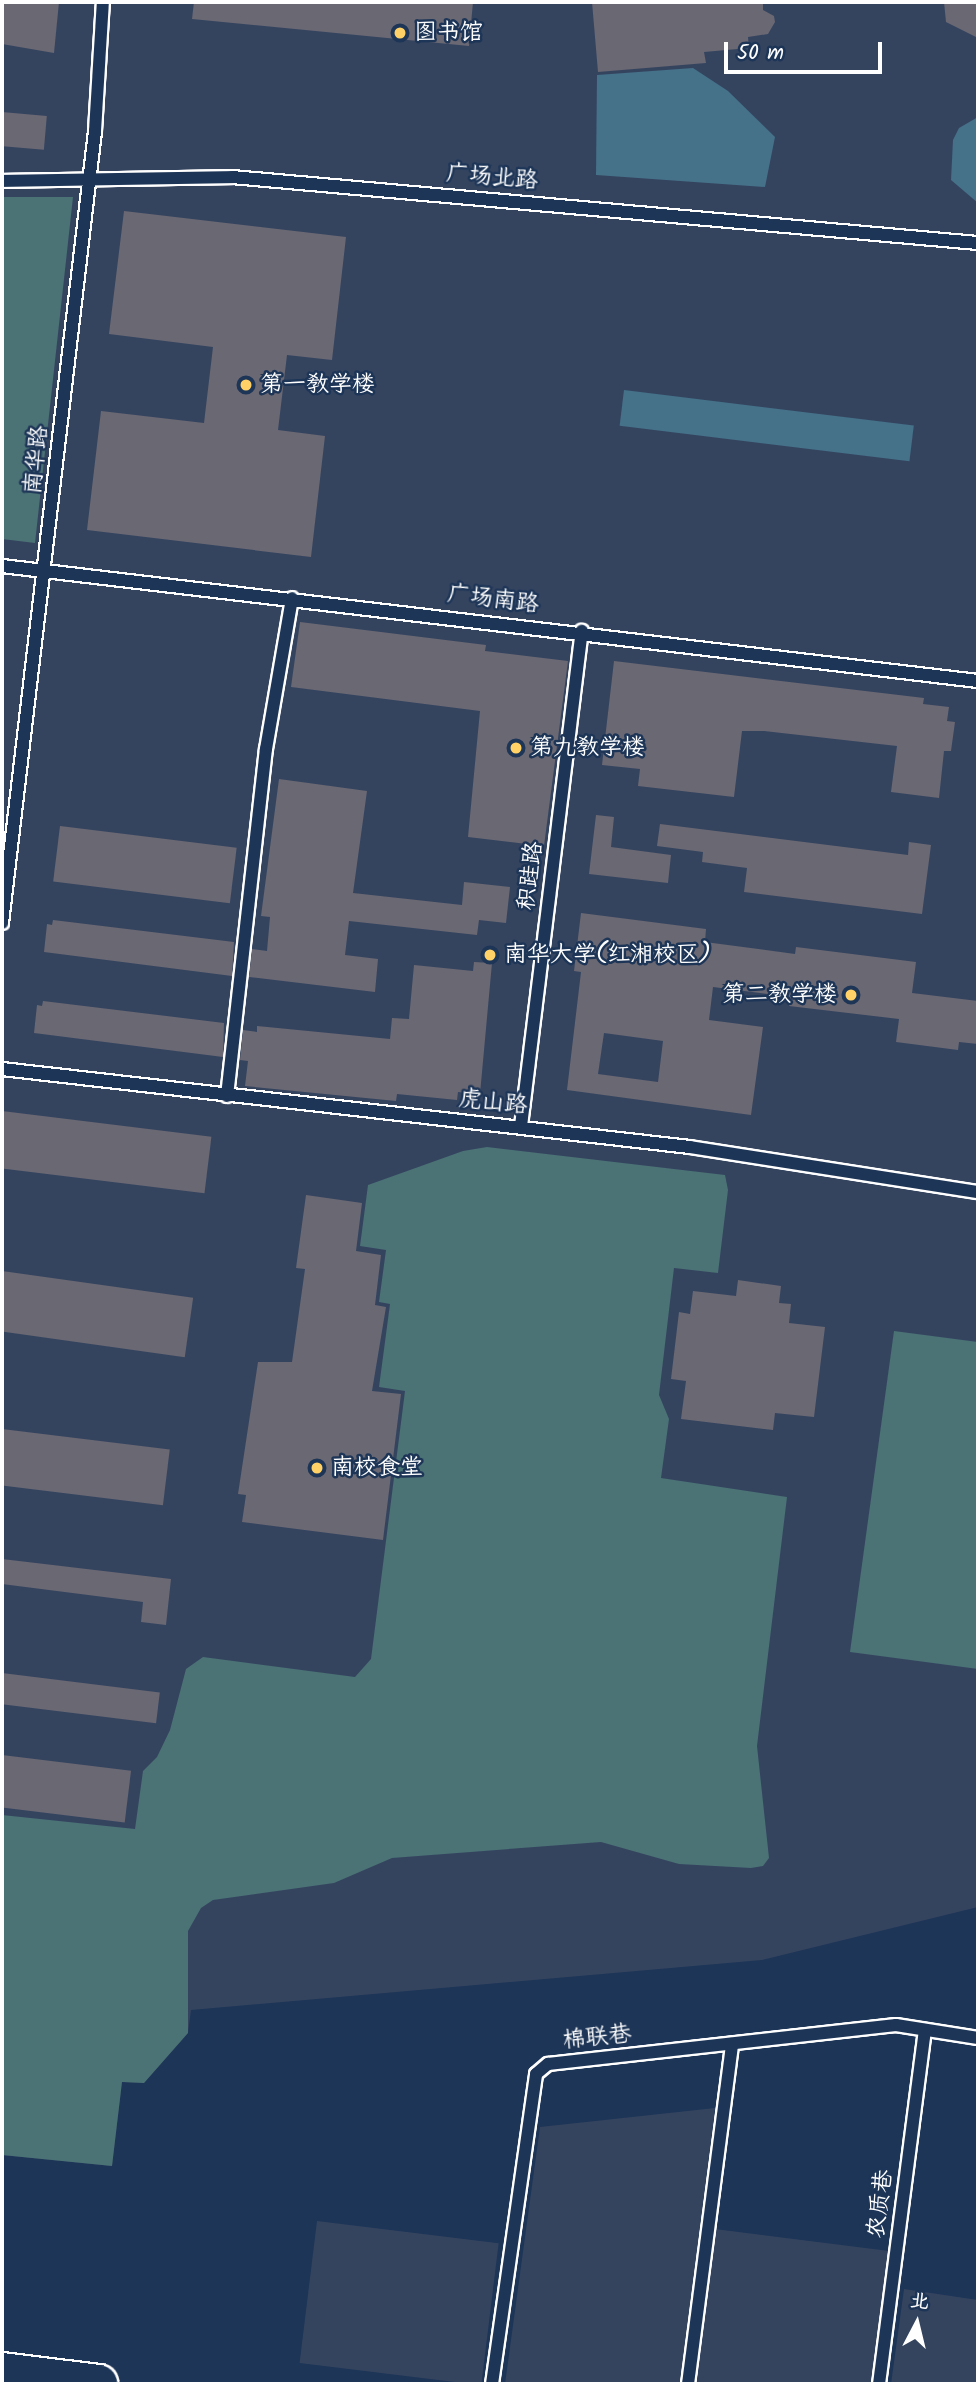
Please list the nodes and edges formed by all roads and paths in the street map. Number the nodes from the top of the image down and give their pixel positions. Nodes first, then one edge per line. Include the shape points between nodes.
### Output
1 (103, 2) edge
2 (90, 180) junction
3 (2, 181) edge
4 (978, 243) edge
5 (2, 566) edge
6 (46, 569) junction
7 (292, 598) junction
8 (582, 631) junction
9 (978, 681) edge
10 (2, 923) edge
11 (2, 1069) edge
12 (227, 1097) junction
13 (521, 1126) junction
14 (978, 1192) edge
15 (925, 2030) junction
16 (978, 2038) edge
17 (732, 2044) junction
18 (2, 2372) edge
19 (99, 2384) edge
20 (492, 2384) edge
21 (688, 2384) edge
22 (879, 2384) edge

1 - 2 lane, 南华路
2 - 3 lane, 广场北路
2 - 4 lane, 广场北路 via 232,177
2 - 6 lane, 南华路
5 - 6 lane, 广场南路
6 - 7 lane, 广场南路
6 - 10 lane, 南华路
7 - 8 lane, 广场南路
7 - 12 lane via 266,749
8 - 9 lane, 广场南路
8 - 13 lane, 积跬路
11 - 12 lane, 虎山路
12 - 13 lane, 虎山路
13 - 14 lane, 虎山路
15 - 16 lane, 棉联巷
15 - 17 lane, 棉联巷 via 897,2025
15 - 22 lane, 农质巷
17 - 20 lane, 棉联巷 via 548,2064 536,2074
17 - 21 lane
18 - 19 highway

